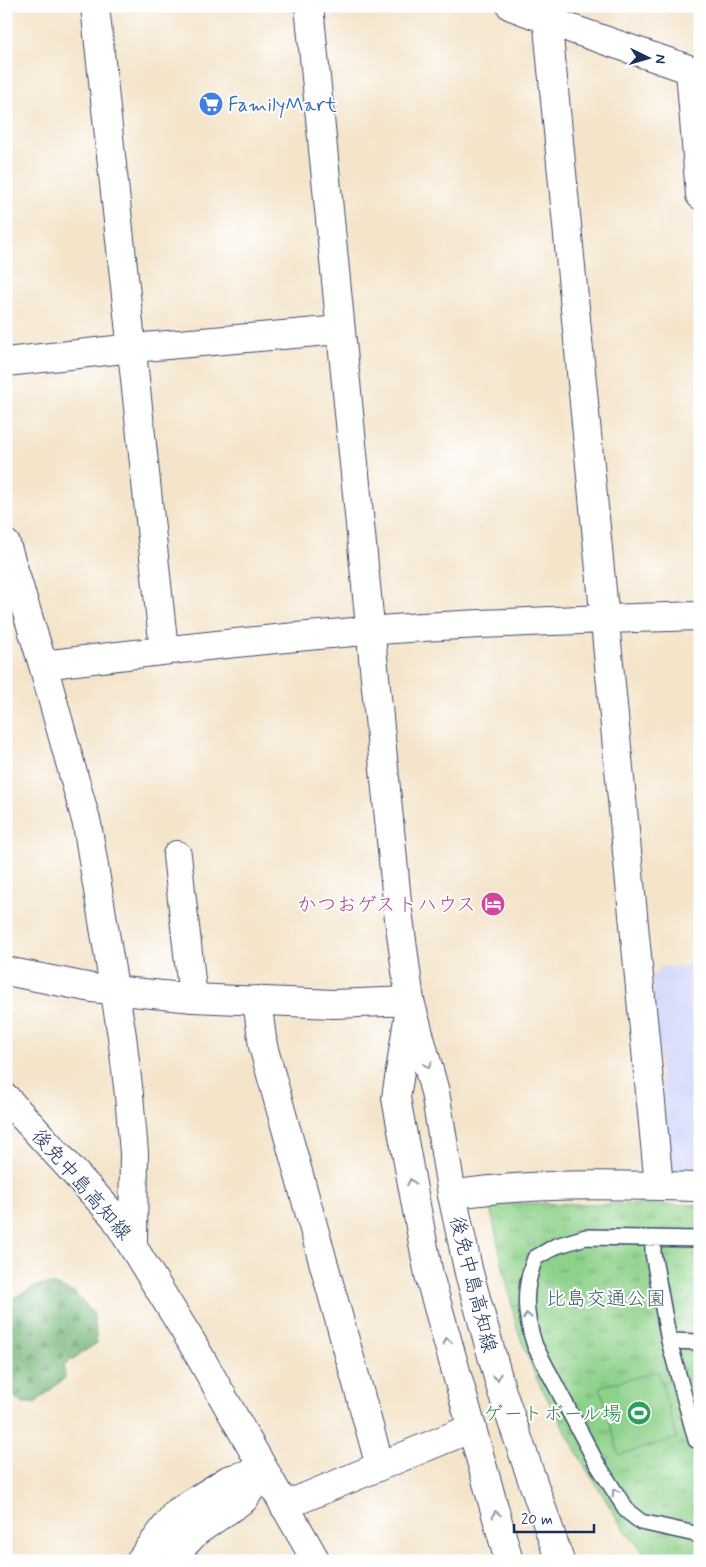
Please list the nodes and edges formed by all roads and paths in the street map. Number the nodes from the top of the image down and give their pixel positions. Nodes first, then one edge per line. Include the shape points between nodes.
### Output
1 (95, 6) edge
2 (309, 6) edge
3 (511, 6) edge
4 (546, 12) edge
5 (695, 71) edge
6 (700, 195) edge
7 (340, 330) junction
8 (132, 348) junction
9 (6, 362) edge
10 (6, 544) edge
11 (700, 616) edge
12 (605, 619) junction
13 (370, 631) junction
14 (164, 650) junction
15 (43, 665) junction
16 (177, 855) dead end
17 (6, 971) edge
18 (114, 990) junction
19 (193, 998) junction
20 (257, 1000) junction
21 (410, 1001) junction
22 (6, 1098) edge
23 (659, 1186) junction
24 (700, 1187) edge
25 (452, 1194) junction
26 (652, 1238) junction
27 (700, 1239) edge
28 (133, 1244) junction
29 (669, 1341) junction
30 (700, 1342) edge
31 (472, 1428) junction
32 (700, 1440) edge
33 (380, 1466) junction
34 (264, 1470) junction
35 (284, 1506) junction
36 (700, 1535) edge
37 (140, 1561) edge
38 (175, 1561) edge
39 (316, 1561) edge
40 (509, 1561) edge
41 (560, 1561) edge

1 - 8 street
2 - 7 street
3 - 4 street
4 - 5 street via 572,29
4 - 12 street
5 - 6 street
7 - 8 street
7 - 13 street
8 - 9 street
8 - 14 street
10 - 15 street
11 - 12 street
12 - 13 street
12 - 23 street
13 - 14 street
13 - 21 street
14 - 15 street
15 - 18 street via 87,824
16 - 19 street
17 - 18 street
18 - 19 street
18 - 28 street via 134,1153
19 - 20 street
20 - 21 street via 334,1004
20 - 33 street via 263,1046
21 -> 25 street, 後免中島高知線 via 435,1092
31 -> 21 street, 後免中島高知線 via 429,1276 396,1098
22 - 28 street, 後免中島高知線 via 114,1216
23 - 24 street
23 - 25 street via 564,1186
25 -> 41 street, 後免中島高知線 via 469,1273 502,1392
26 - 27 lane
26 - 29 lane
36 -> 26 lane via 641,1522 627,1511 596,1462 535,1346 525,1306 528,1278 535,1258 556,1246 586,1236
28 - 34 street, 後免中島高知線
29 - 30 lane
29 - 32 lane via 696,1440
31 - 33 street
40 -> 31 street, 後免中島高知線
33 - 35 street
34 - 35 street, 後免中島高知線
34 - 37 street via 228,1480 176,1513
34 - 38 street via 244,1498 196,1532
35 - 39 street, 後免中島高知線

